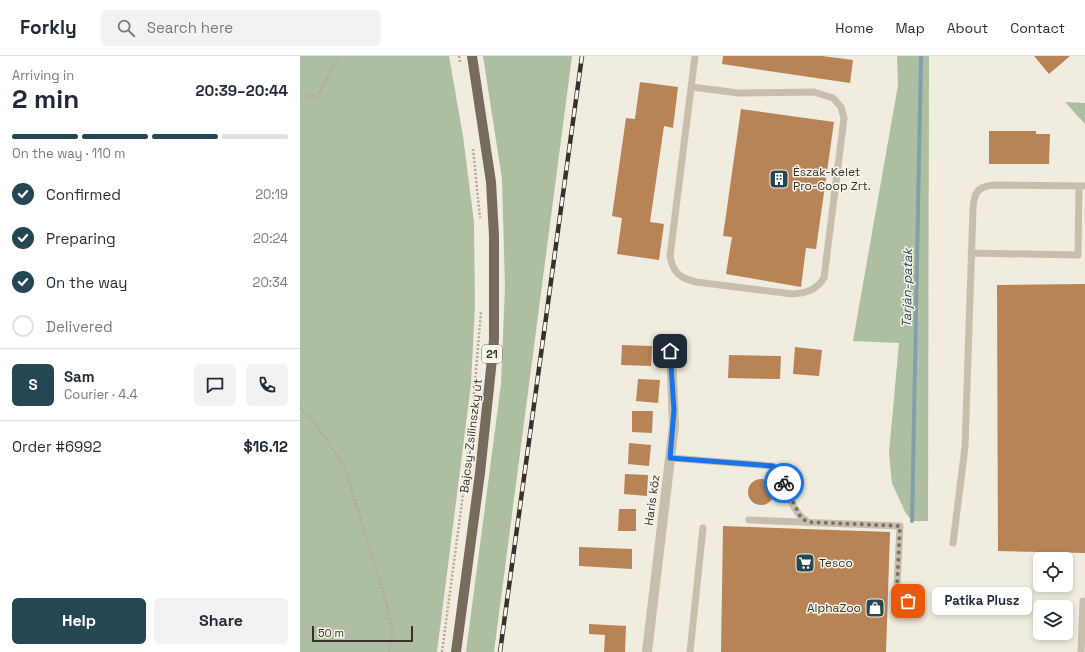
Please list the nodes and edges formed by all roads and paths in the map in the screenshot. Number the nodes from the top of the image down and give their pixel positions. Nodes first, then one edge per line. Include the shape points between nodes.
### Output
1 (339, 56) edge
2 (459, 56) edge
3 (472, 56) edge
4 (694, 56) edge
5 (461, 70) dead end
6 (692, 87) junction
7 (300, 96) edge
8 (472, 141) dead end
9 (1082, 186) edge
10 (480, 219) dead end
11 (971, 253) junction
12 (1082, 255) edge
13 (482, 304) dead end
14 (670, 351) dead end
15 (300, 408) edge
16 (670, 458) junction
17 (750, 520) dead end
18 (808, 522) junction
19 (703, 528) dead end
20 (954, 543) dead end
21 (908, 601) dead end
22 (1082, 601) dead end
23 (389, 652) edge
24 (442, 652) edge
25 (456, 652) edge
26 (647, 652) edge
27 (690, 652) edge
28 (1081, 652) edge

1 - 7 path via 318,96
2 - 5 path
3 - 25 main road, Bajcsy-Zsilinszky út / 21 via 491,182 494,340 480,473
4 - 6 lane
6 - 6 lane via 670,256 672,265 682,279 696,282 793,294 817,288 824,278 844,118 841,107 833,98 814,92 738,93
8 - 10 path
9 - 11 lane via 994,185 977,190 974,198
9 - 12 lane
11 - 12 lane
11 - 20 lane via 965,447
13 - 24 path via 470,442
14 - 16 street, Haris köz via 674,410
15 - 23 path via 310,417 344,465 386,601 392,630
16 - 18 lane via 773,466 779,473 798,514
16 - 26 street, Haris köz
17 - 18 lane
18 - 21 lane via 900,526 897,587
19 - 27 lane
22 - 28 lane

